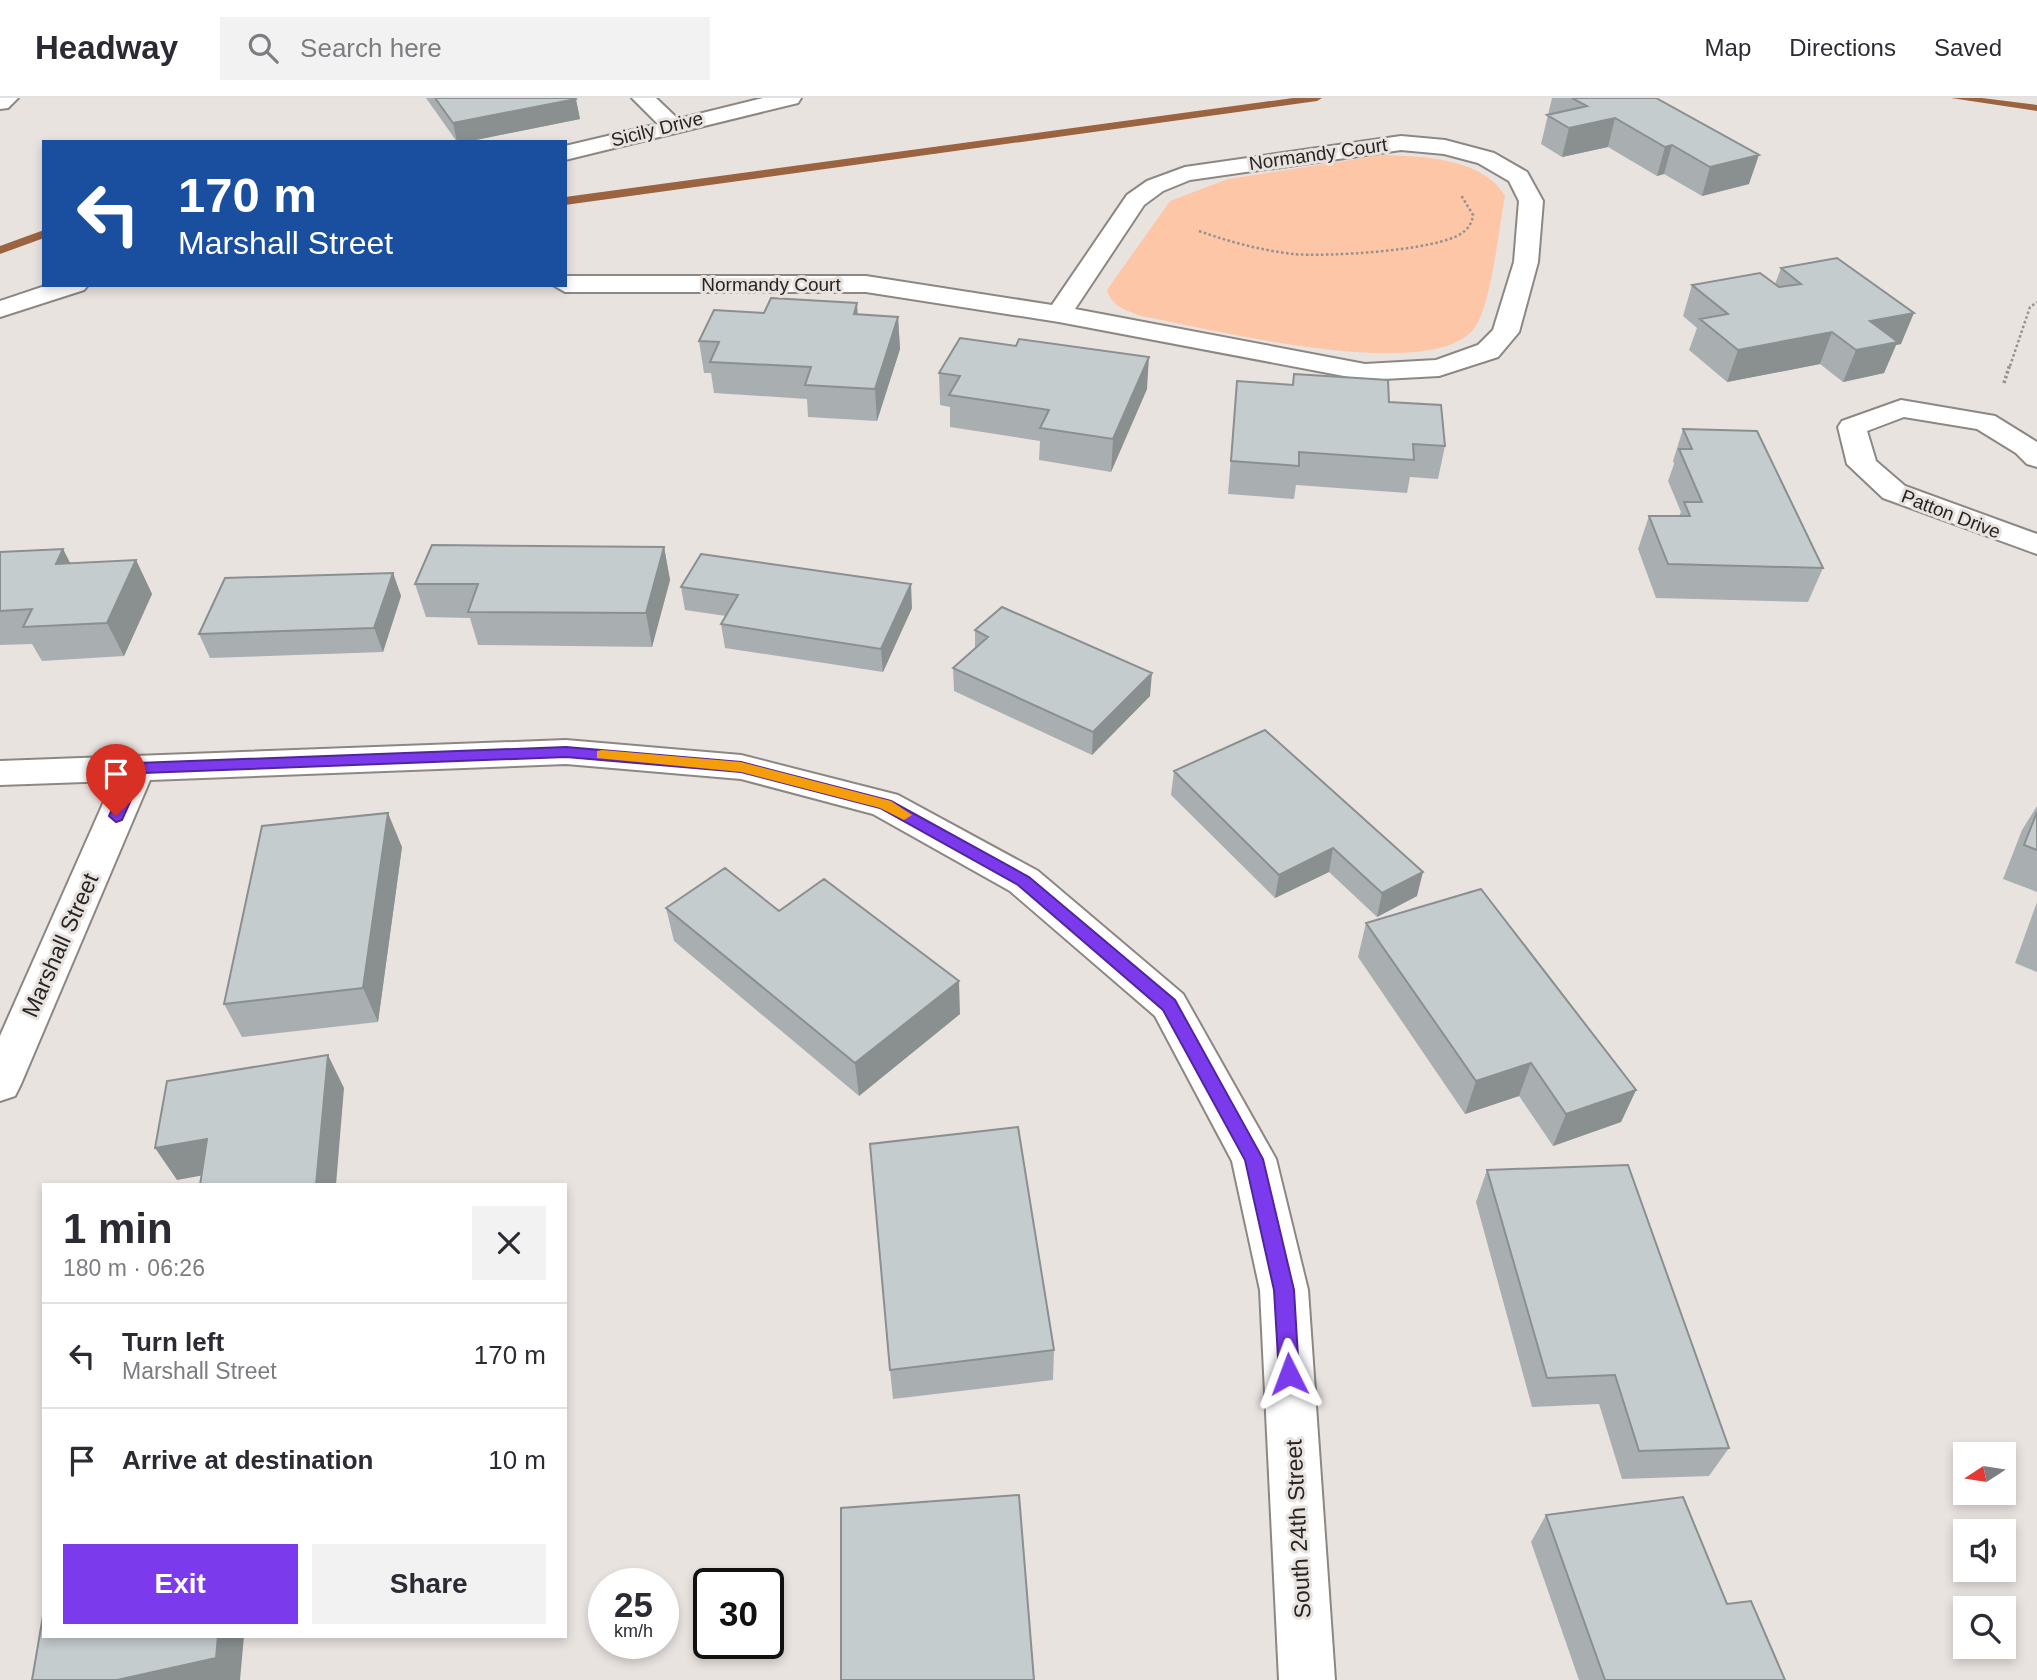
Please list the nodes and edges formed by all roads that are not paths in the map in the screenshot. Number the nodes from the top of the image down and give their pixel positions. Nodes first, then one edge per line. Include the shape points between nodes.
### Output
1 (7, 98) edge
2 (643, 98) edge
3 (790, 98) edge
4 (0, 103) edge
5 (672, 125) junction
6 (567, 152) edge
7 (567, 284) edge
8 (69, 287) edge
9 (0, 309) edge
10 (1059, 314) junction
11 (2037, 458) edge
12 (2037, 545) edge
13 (137, 768) junction
14 (0, 773) edge
15 (0, 1083) edge
16 (1307, 1680) edge

1 - 4 street
2 - 5 street
3 - 5 street, Sicily Drive
5 - 6 street, Sicily Drive
7 - 10 street, Normandy Court via 866,284
8 - 9 street
10 - 10 street, Normandy Court via 1365,372 1439,368 1488,351 1506,332 1526,262 1531,201 1520,177 1486,158 1444,147 1401,143 1185,174 1135,200
11 - 12 street, Patton Drive via 1986,422 1901,408 1852,428 1862,464 1894,492
13 - 14 street, South 24th Street
13 - 15 street, Marshall Street
13 - 16 street, South 24th Street via 566,752 741,767 885,804 1024,881 1169,1005 1254,1159 1284,1290

